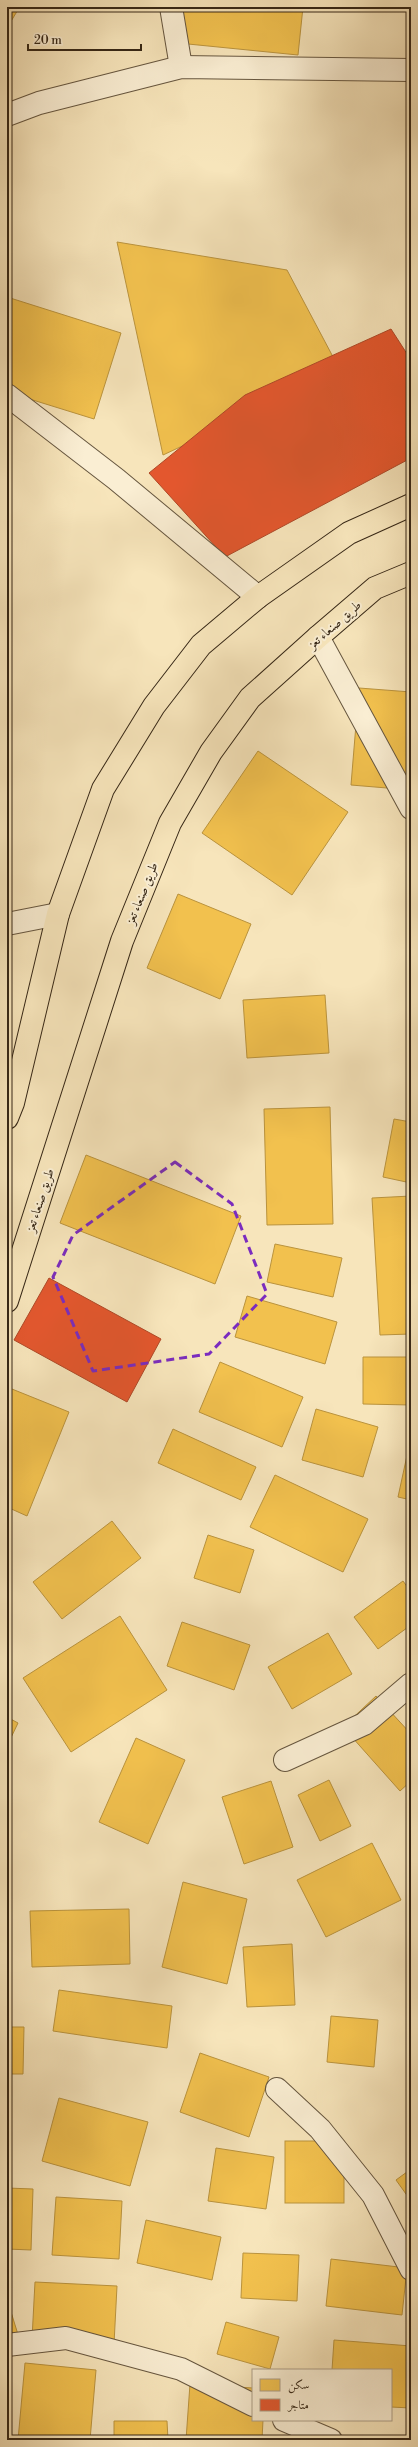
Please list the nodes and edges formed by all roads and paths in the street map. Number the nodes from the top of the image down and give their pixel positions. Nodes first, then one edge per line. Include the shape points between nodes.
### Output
1 (171, 7) edge
2 (181, 67) junction
3 (411, 70) edge
4 (7, 115) edge
5 (7, 395) edge
6 (411, 505) edge
7 (411, 573) edge
8 (258, 597) junction
9 (318, 637) junction
10 (411, 808) edge
11 (58, 914) junction
12 (7, 924) edge
13 (7, 1118) edge
14 (7, 1301) edge
15 (411, 1684) edge
16 (285, 1760) dead end
17 (276, 2089) dead end
18 (411, 2269) edge
19 (7, 2345) edge
20 (252, 2404) edge
21 (286, 2421) edge
22 (331, 2440) edge

1 - 2 street
2 - 3 street
2 - 4 street via 39,103
5 - 8 street via 116,479
6 - 8 highway via 349,533
7 - 9 highway, طريق صنعاء تعز via 375,588
8 - 11 highway via 201,646 154,706 103,789
9 - 10 street
9 - 14 highway, طريق صنعاء تعز via 250,698 210,752 170,823 122,941
11 - 12 street
11 - 13 highway via 13,1103
15 - 16 street via 364,1724
17 - 18 street via 320,2129 373,2196
19 - 20 street via 66,2338 181,2369
21 - 22 street

